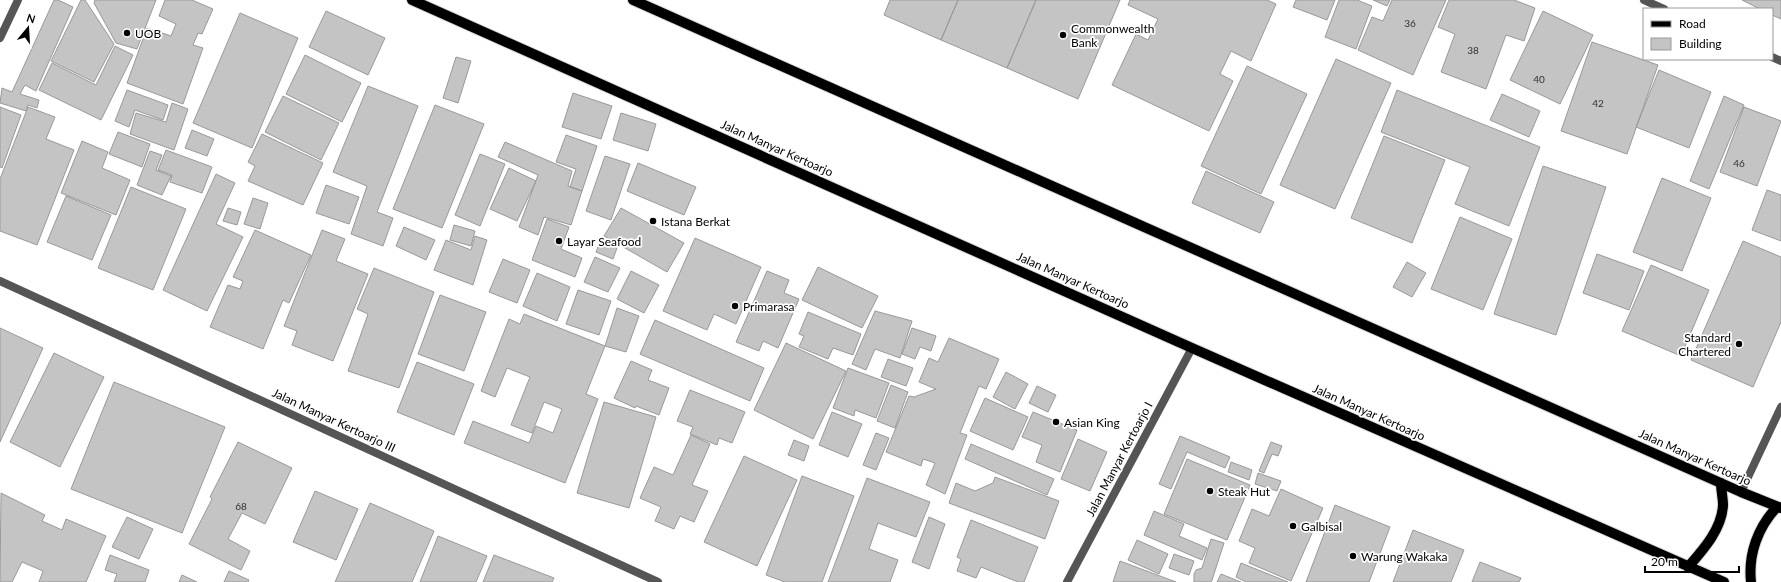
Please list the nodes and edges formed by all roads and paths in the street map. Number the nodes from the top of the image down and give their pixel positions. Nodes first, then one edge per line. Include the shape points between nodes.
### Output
1 (18, 0) edge
2 (412, 0) edge
3 (633, 0) edge
4 (1644, 0) edge
5 (1662, 8) edge
6 (0, 38) edge
7 (0, 280) edge
8 (1192, 348) junction
9 (1781, 407) edge
10 (1721, 483) junction
11 (1741, 492) junction
12 (1779, 508) edge
13 (1688, 567) junction
14 (658, 582) edge
15 (1067, 582) edge
16 (1724, 582) edge
17 (1751, 582) edge

1 - 6 street
2 - 8 main road, Jalan Manyar Kertoarjo
3 - 10 main road, Jalan Manyar Kertoarjo
4 - 5 street
7 - 14 street, Jalan Manyar Kertoarjo III
8 - 13 main road, Jalan Manyar Kertoarjo
8 - 15 street, Jalan Manyar Kertoarjo I
9 - 11 street
10 - 11 main road, Jalan Manyar Kertoarjo
10 - 13 main road via 1723,506 1717,527 1709,543
11 - 12 main road, Jalan Manyar Kertoarjo
12 - 17 main road via 1761,527 1750,568
13 - 16 main road, Jalan Manyar Kertoarjo

